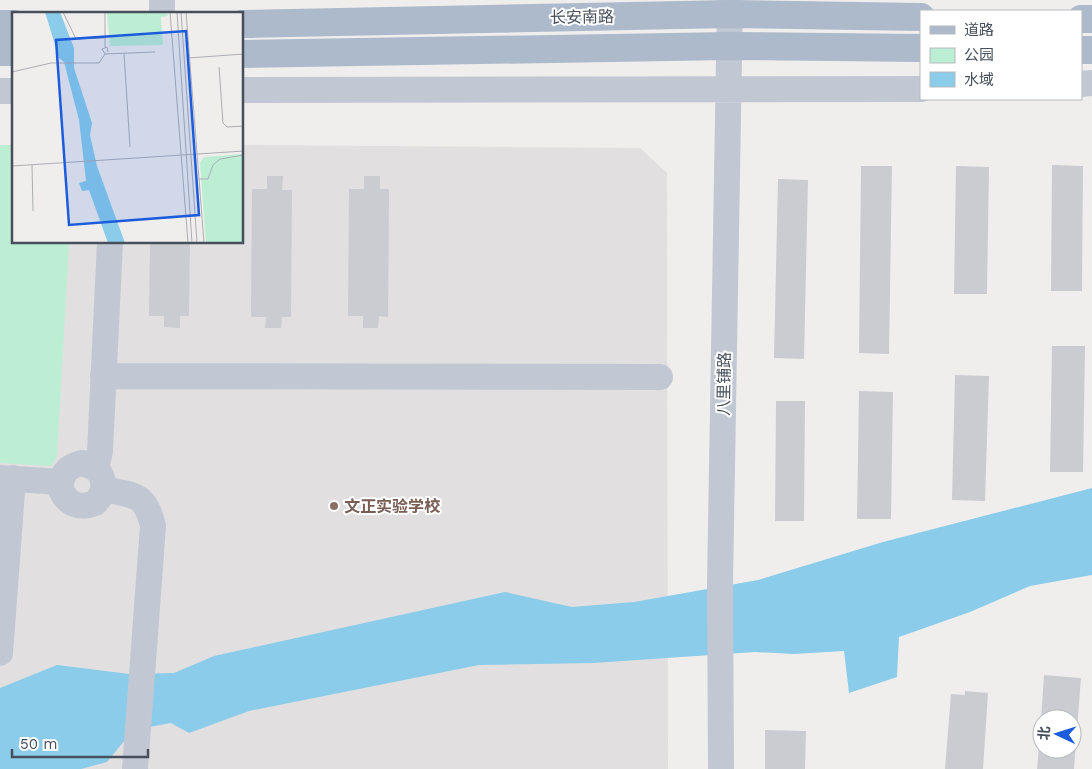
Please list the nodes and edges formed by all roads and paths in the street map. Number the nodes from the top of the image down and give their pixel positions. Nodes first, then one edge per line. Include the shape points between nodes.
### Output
1 (730, 7) edge
2 (920, 16) edge
3 (244, 24) edge
4 (729, 46) junction
5 (920, 48) edge
6 (244, 54) edge
7 (920, 89) edge
8 (244, 90) edge
9 (730, 91) junction
10 (110, 244) edge
11 (103, 376) junction
12 (660, 376) dead end
13 (6, 478) edge
14 (100, 478) junction
15 (60, 482) junction
16 (0, 653) edge
17 (136, 760) edge
18 (721, 769) edge

1 - 2 main road, 长安南路
1 - 3 main road, 长安南路
1 - 4 street, 八里铺路
4 - 5 main road, 长安南路
4 - 6 main road, 长安南路
4 - 9 street, 八里铺路
7 - 9 street
8 - 9 street
9 - 18 street, 八里铺路 via 720,584
10 - 11 street
11 - 12 street
11 - 14 street
13 - 15 street
13 - 16 street
14 - 15 street via 90,464 74,464 63,474
14 - 15 street via 95,503 79,506 65,498
14 - 17 street via 138,497 148,507 153,526

